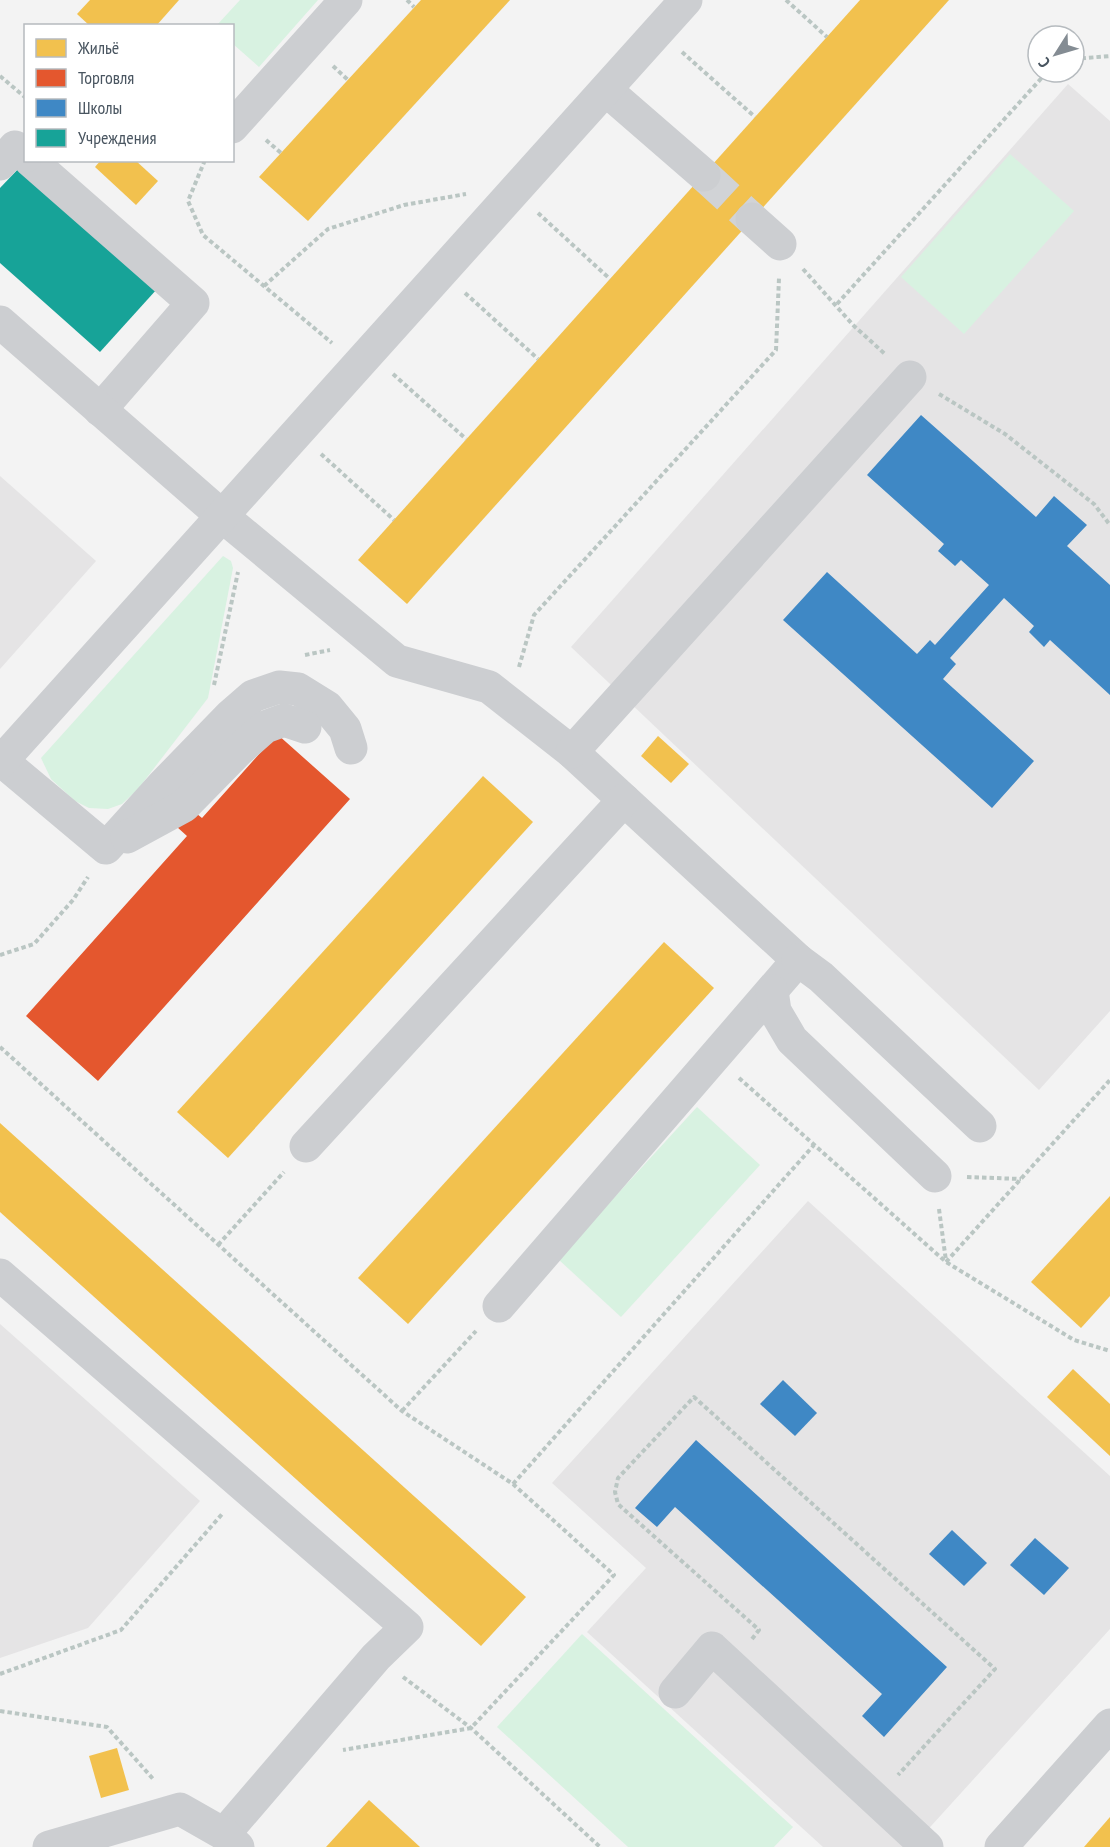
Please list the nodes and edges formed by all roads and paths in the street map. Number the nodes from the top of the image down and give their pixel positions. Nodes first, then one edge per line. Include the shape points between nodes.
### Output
1 (346, 0) edge
2 (407, 0) edge
3 (687, 0) edge
4 (786, 0) edge
5 (414, 7) dead end
6 (827, 37) dead end
7 (677, 47) dead end
8 (1110, 56) edge
9 (1086, 58) edge
10 (0, 76) edge
11 (1036, 84) edge
12 (606, 90) junction
13 (24, 96) edge
14 (755, 117) dead end
15 (234, 126) edge
16 (24, 154) edge
17 (32, 162) edge
18 (204, 162) edge
19 (0, 164) edge
20 (704, 175) tunnel mouth
21 (473, 192) dead end
22 (532, 208) dead end
23 (752, 219) tunnel mouth
24 (780, 244) junction
25 (610, 279) dead end
26 (264, 286) junction
27 (459, 288) dead end
28 (837, 304) junction
29 (0, 322) edge
30 (538, 359) dead end
31 (373, 366) junction
32 (910, 377) junction
33 (100, 410) junction
34 (466, 440) dead end
35 (315, 448) dead end
36 (394, 520) dead end
37 (1110, 525) edge
38 (234, 526) junction
39 (214, 685) dead end
40 (509, 703) junction
41 (305, 727) dead end
42 (351, 748) dead end
43 (572, 752) junction
44 (1, 762) edge
45 (624, 800) junction
46 (106, 848) junction
47 (0, 955) edge
48 (798, 960) junction
49 (772, 991) junction
50 (0, 1047) edge
51 (714, 1056) junction
52 (1110, 1080) edge
53 (980, 1126) dead end
54 (814, 1145) junction
55 (306, 1146) joint
56 (935, 1176) dead end
57 (218, 1245) junction
58 (946, 1262) junction
59 (0, 1275) edge
60 (499, 1306) joint
61 (1110, 1351) edge
62 (402, 1411) junction
63 (513, 1484) junction
64 (245, 1487) junction
65 (376, 1657) junction
66 (730, 1664) junction
67 (0, 1674) edge
68 (675, 1692) dead end
69 (0, 1711) edge
70 (1110, 1725) edge
71 (471, 1728) junction
72 (287, 1760) junction
73 (876, 1799) junction
74 (180, 1809) junction
75 (231, 1841) edge
76 (49, 1847) edge
77 (600, 1847) edge
78 (927, 1847) edge
79 (1000, 1847) edge

1 - 15 street
2 - 5 path
3 - 12 street
4 - 6 path
7 - 14 path
8 - 9 path
10 - 13 path
11 - 28 path
12 - 20 street
12 - 31 street
16 - 19 street via 15,147
17 - 33 street via 193,303
18 - 26 path via 188,201 203,235
21 - 26 path via 404,205 328,230
22 - 25 path
23 - 24 street
24 - 28 path
24 - 40 path via 776,350 534,615
26 - 31 path
27 - 30 path
28 - 32 path via 854,326
29 - 33 street
31 - 34 path
31 - 38 street
32 - 37 path via 1005,434 1094,504
32 - 43 street
33 - 38 street
35 - 36 path
38 - 39 path
38 - 40 street via 398,661 489,687
38 - 44 street
40 - 43 street
41 - 46 street via 284,720 265,727 184,806
42 - 46 street via 345,729 327,707 298,689 279,687 253,696
43 - 45 street
44 - 46 street
45 - 48 street
45 - 55 street
46 - 47 path via 73,900 34,944
48 - 49 street
48 - 53 street
49 - 51 street
49 - 56 street via 775,1011 792,1040
50 - 57 path
51 - 54 path
51 - 60 street
52 - 58 path
54 - 58 path
54 - 63 path
55 - 57 path
57 - 62 path
58 - 61 path via 1074,1340
59 - 64 street
60 - 62 path
62 - 63 path
63 - 71 path via 614,1575
64 - 65 street via 407,1627
64 - 67 path via 121,1630
65 - 71 path
65 - 72 street
66 - 68 street via 712,1648
66 - 73 street
66 - 73 path via 759,1630 618,1503 615,1492 618,1478 694,1397 995,1669
69 - 74 path via 107,1727
70 - 79 street
71 - 72 path
71 - 77 path
72 - 75 street
73 - 78 street
74 - 75 street
74 - 76 street

